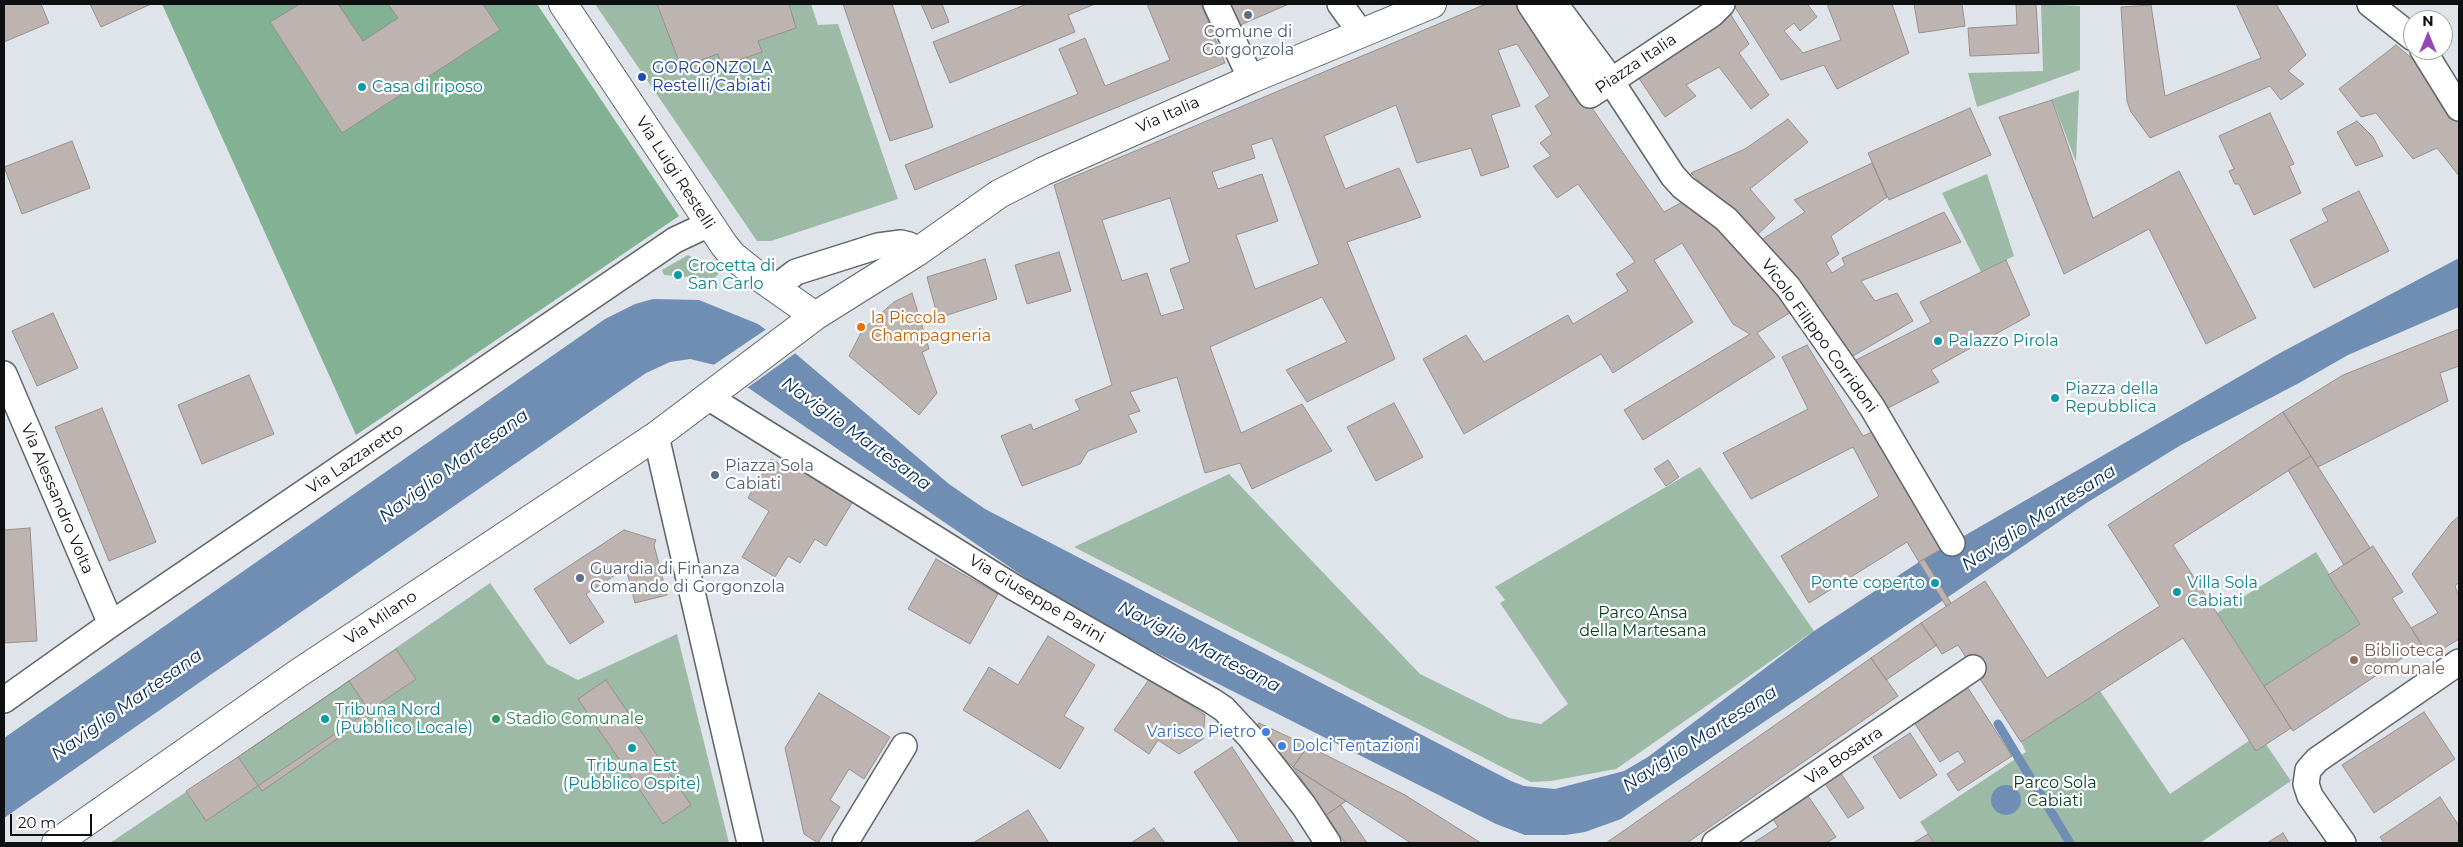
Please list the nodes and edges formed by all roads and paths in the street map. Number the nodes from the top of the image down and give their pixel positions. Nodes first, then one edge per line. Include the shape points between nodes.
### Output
1 (563, 4) edge
2 (1216, 4) edge
3 (1340, 4) edge
4 (1432, 4) edge
5 (1530, 4) edge
6 (1555, 4) edge
7 (1722, 4) edge
8 (2370, 4) edge
9 (2403, 30) edge
10 (1361, 32) junction
11 (2429, 60) edge
12 (1251, 79) junction
13 (1611, 81) junction
14 (2459, 108) edge
15 (709, 224) junction
16 (918, 252) junction
17 (775, 288) junction
18 (815, 316) junction
19 (788, 336) joint
20 (4, 374) edge
21 (708, 397) junction
22 (656, 436) junction
23 (1952, 543) dead end
24 (111, 624) junction
25 (2459, 662) edge
26 (1973, 668) dead end
27 (4, 700) edge
28 (904, 746) dead end
29 (56, 843) edge
30 (750, 843) edge
31 (845, 843) edge
32 (1328, 843) edge
33 (1715, 843) edge
34 (2343, 843) edge

1 - 15 street, Via Luigi Restelli
2 - 12 street
3 - 10 street
4 - 10 street, Via Italia
5 - 13 street, Piazza Italia via 1590,95
6 - 13 street, Vicolo Filippo Corridoni
7 - 13 street, Piazza Italia via 1712,14
8 - 9 street
10 - 12 street, Via Italia
11 - 14 street
12 - 16 street, Via Italia via 1024,181 999,194
13 - 23 street, Vicolo Filippo Corridoni via 1673,176 1726,219 1788,288 1872,407
15 - 17 street, Via Luigi Restelli via 734,256
15 - 24 street, Via Lazzaretto via 676,240
16 - 17 street via 901,242 878,246 796,272
16 - 18 street, Via Italia
17 - 18 street, Via Luigi Restelli
18 - 19 street, Via Italia
19 - 21 street, Via Milano
20 - 24 street, Via Alessandro Volta
21 - 22 street, Via Milano
21 - 32 street, Via Giuseppe Parini via 1016,588 1224,709 1304,806
22 - 29 street, Via Milano via 297,674
22 - 30 street
24 - 27 street, Via Lazzaretto
25 - 34 street via 2317,760 2308,770 2306,784 2310,796
26 - 33 street, Via Bosatra
28 - 31 street

